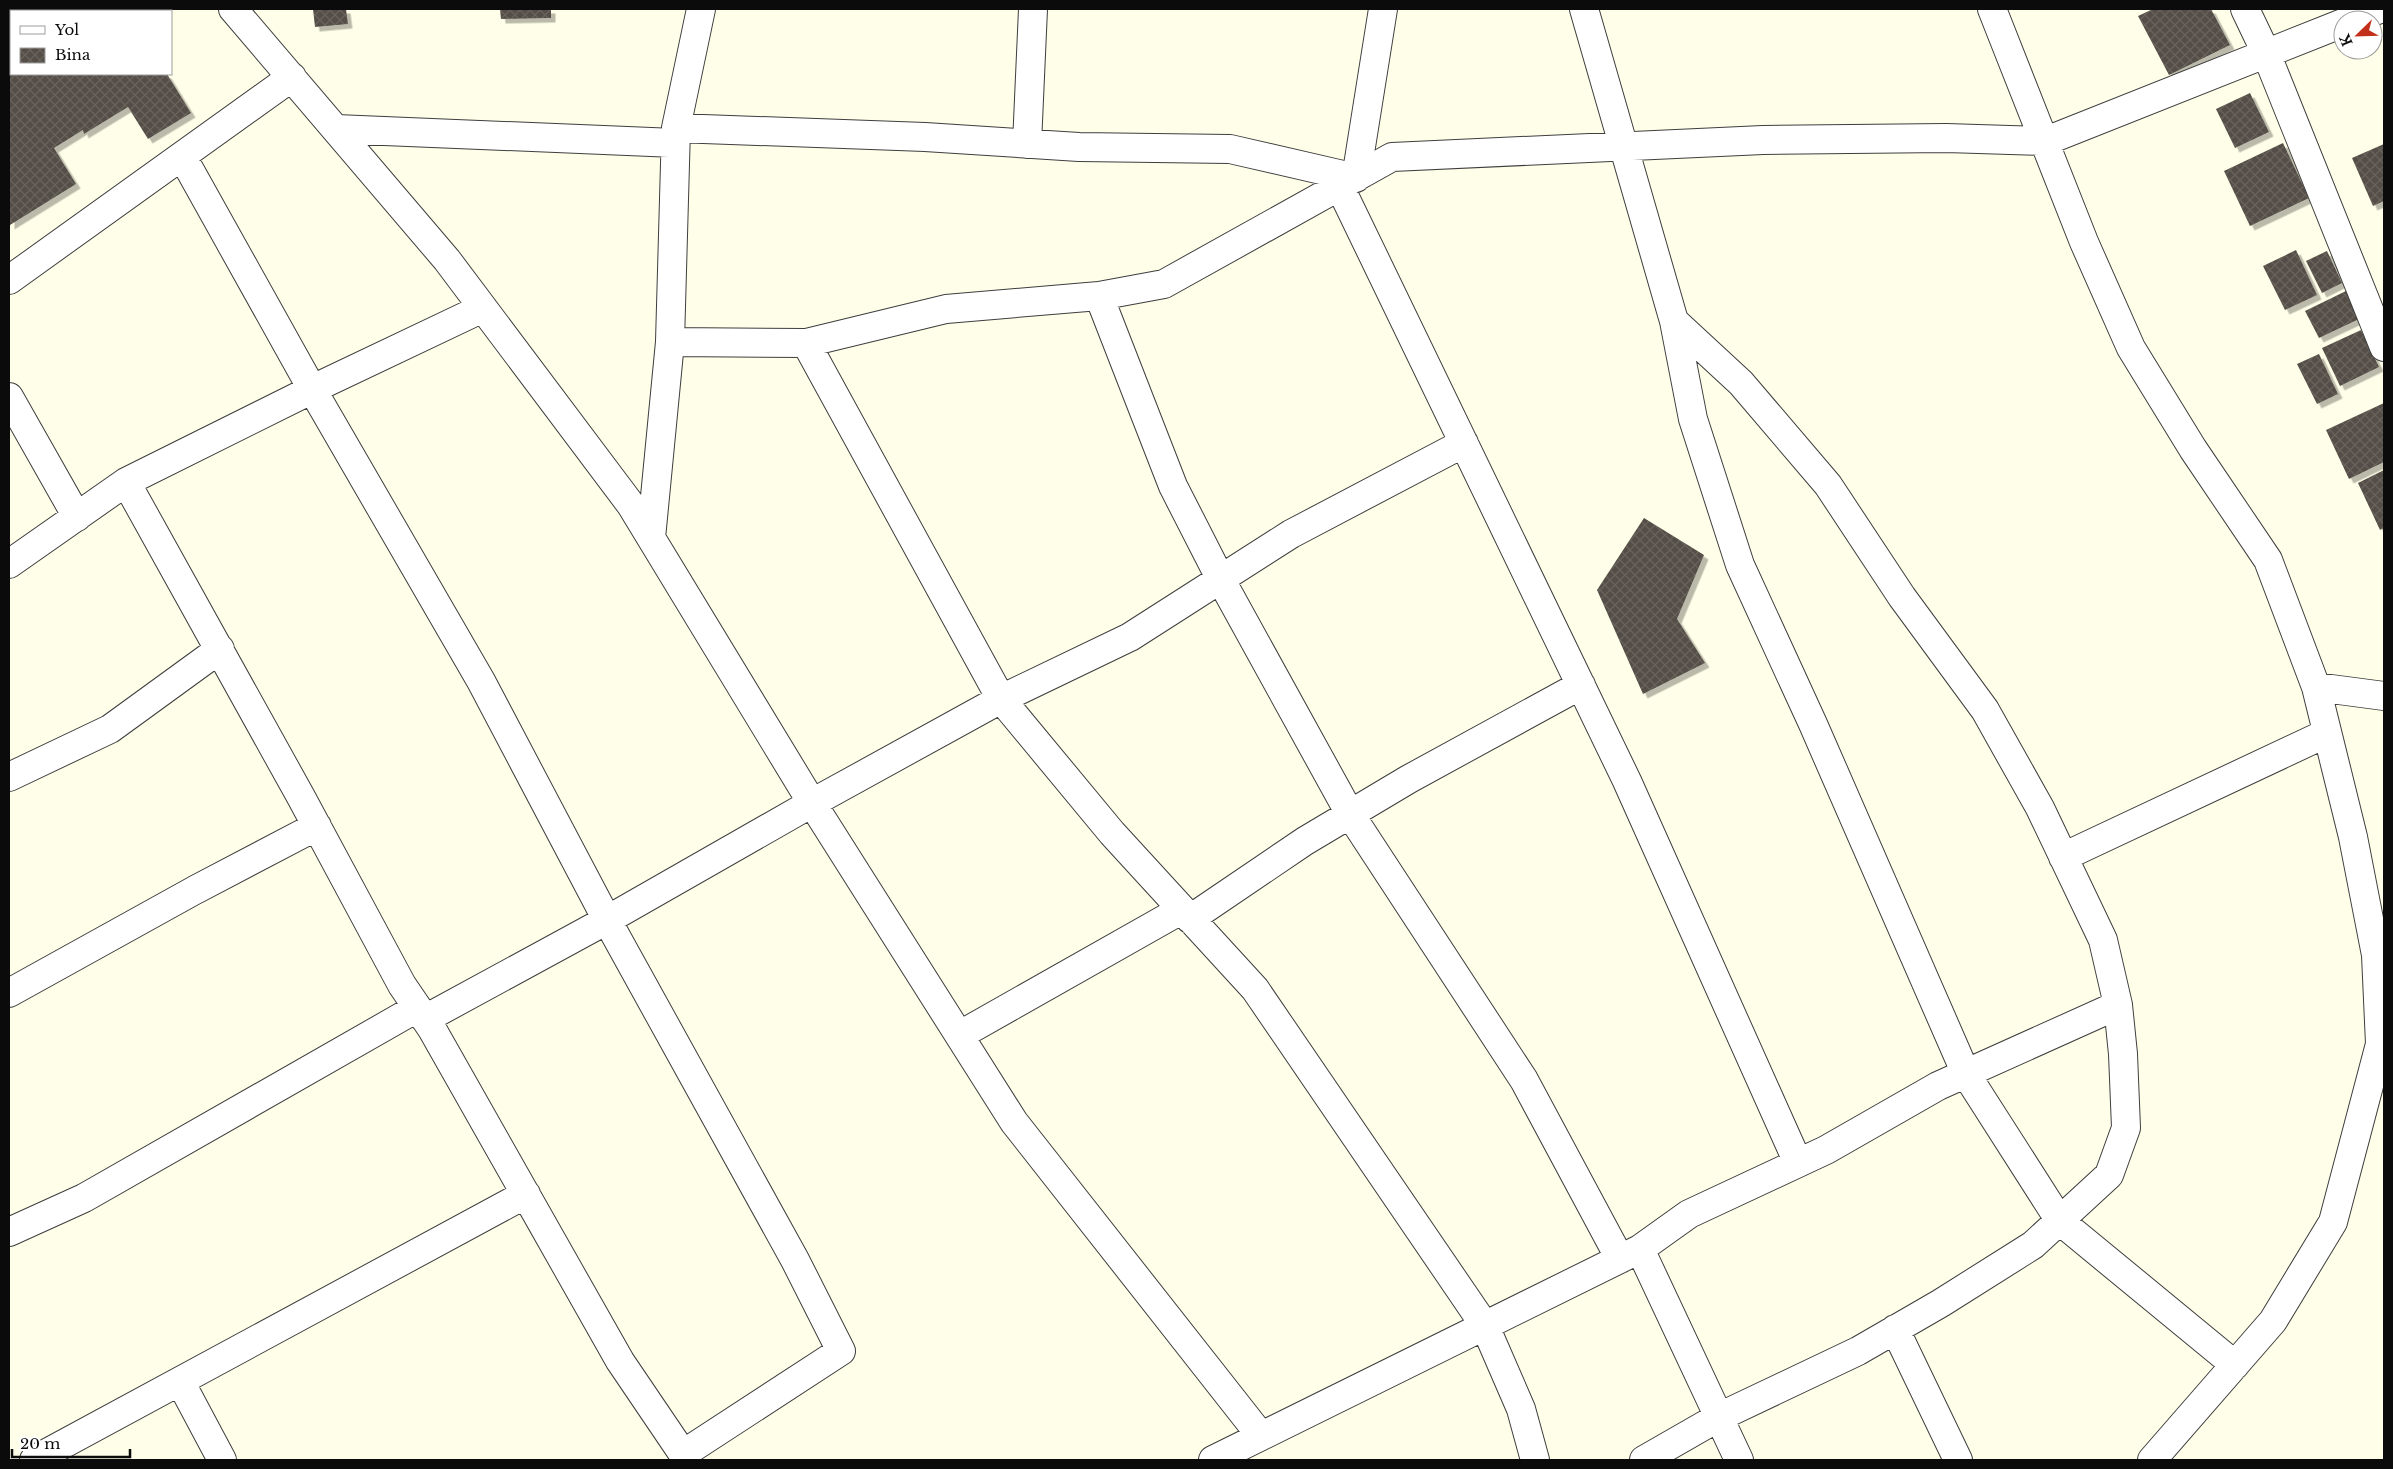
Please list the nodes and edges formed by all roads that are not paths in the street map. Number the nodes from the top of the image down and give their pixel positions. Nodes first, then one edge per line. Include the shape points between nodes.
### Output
1 (233, 9) edge
2 (701, 9) edge
3 (1033, 9) edge
4 (1383, 9) edge
5 (1584, 9) edge
6 (1992, 9) edge
7 (2244, 9) edge
8 (2333, 27) edge
9 (2266, 53) junction
10 (292, 77) junction
11 (336, 129) junction
12 (676, 135) junction
13 (2046, 141) junction
14 (1027, 144) junction
15 (1625, 147) junction
16 (182, 156) junction
17 (1348, 182) junction
18 (9, 280) edge
19 (1099, 296) junction
20 (483, 308) junction
21 (1674, 321) junction
22 (670, 342) junction
23 (806, 343) junction
24 (2384, 347) edge
25 (312, 390) junction
26 (9, 397) edge
27 (1464, 443) junction
28 (126, 482) junction
29 (77, 518) junction
30 (651, 538) junction
31 (9, 564) edge
32 (1221, 580) junction
33 (220, 649) junction
34 (1581, 685) junction
35 (2316, 687) junction
36 (2384, 696) edge
37 (1001, 699) junction
38 (2327, 734) junction
39 (9, 777) edge
40 (812, 803) junction
41 (1350, 814) junction
42 (317, 826) junction
43 (2063, 857) junction
44 (1185, 914) junction
45 (607, 920) junction
46 (9, 992) edge
47 (2118, 1005) junction
48 (421, 1014) junction
49 (960, 1035) junction
50 (2382, 1044) edge
51 (1966, 1074) junction
52 (1798, 1163) junction
53 (526, 1194) junction
54 (2060, 1221) junction
55 (9, 1232) edge
56 (1630, 1254) junction
57 (1485, 1326) junction
58 (1895, 1329) junction
59 (2235, 1365) junction
60 (181, 1383) junction
61 (1718, 1416) junction
62 (1261, 1436) junction
63 (685, 1457) edge
64 (34, 1460) edge
65 (222, 1460) edge
66 (1213, 1460) edge
67 (1535, 1460) edge
68 (1644, 1460) edge
69 (1739, 1460) edge
70 (1958, 1460) edge
71 (2152, 1460) edge

1 - 10 street
2 - 12 street
3 - 14 street
4 - 17 street
5 - 15 street
6 - 13 street
7 - 9 street
8 - 9 street
9 - 13 street
9 - 24 street
10 - 11 street
10 - 16 street
11 - 12 street
11 - 20 street via 447,260
12 - 14 street via 925,137
12 - 22 street
13 - 15 street via 1946,138 1763,140
13 - 35 street via 2084,242 2131,348 2193,449 2268,560
14 - 17 street via 1230,149
15 - 17 street via 1392,157
15 - 21 street
16 - 18 street
16 - 25 street
17 - 19 street via 1164,284
17 - 27 street
19 - 23 street via 946,309
19 - 32 street via 1173,486
20 - 25 street
20 - 30 street via 630,504
21 - 43 street via 1740,383 1828,485 1902,596 1985,710 2040,808
21 - 51 street via 1693,419 1740,565
22 - 23 street
22 - 30 street
23 - 37 street
25 - 28 street
25 - 45 street via 481,681
26 - 29 street
27 - 32 street via 1291,534
27 - 34 street
28 - 29 street
28 - 33 street
29 - 31 street
30 - 40 street
32 - 37 street via 1130,637
32 - 41 street
33 - 39 street via 110,729
33 - 42 street
34 - 41 street
34 - 52 street
35 - 36 street
35 - 38 street
37 - 40 street
37 - 44 street via 1112,833
38 - 43 street
38 - 50 street via 2376,955
40 - 45 street
40 - 49 street
41 - 44 street
41 - 56 street via 1524,1080
42 - 46 street
42 - 48 street via 402,985
43 - 47 street via 2103,940
44 - 49 street
44 - 57 street via 1255,989
45 - 48 street
45 - 63 street via 795,1260 841,1351
47 - 51 street
47 - 54 street via 2126,1128 2109,1175
48 - 53 street
48 - 55 street via 84,1198
49 - 62 street via 1014,1122
50 - 59 street via 2333,1222 2273,1321
51 - 52 street via 1938,1086
51 - 54 street
52 - 56 street via 1689,1214
53 - 60 street
53 - 63 street via 620,1361
54 - 58 street via 2033,1245 1941,1304
54 - 59 street
56 - 57 street
56 - 61 street
57 - 62 street
57 - 67 street via 1521,1409
58 - 61 street via 1858,1351
58 - 70 street
59 - 71 street
60 - 64 street
60 - 65 street
61 - 68 street
61 - 69 street
62 - 66 street

